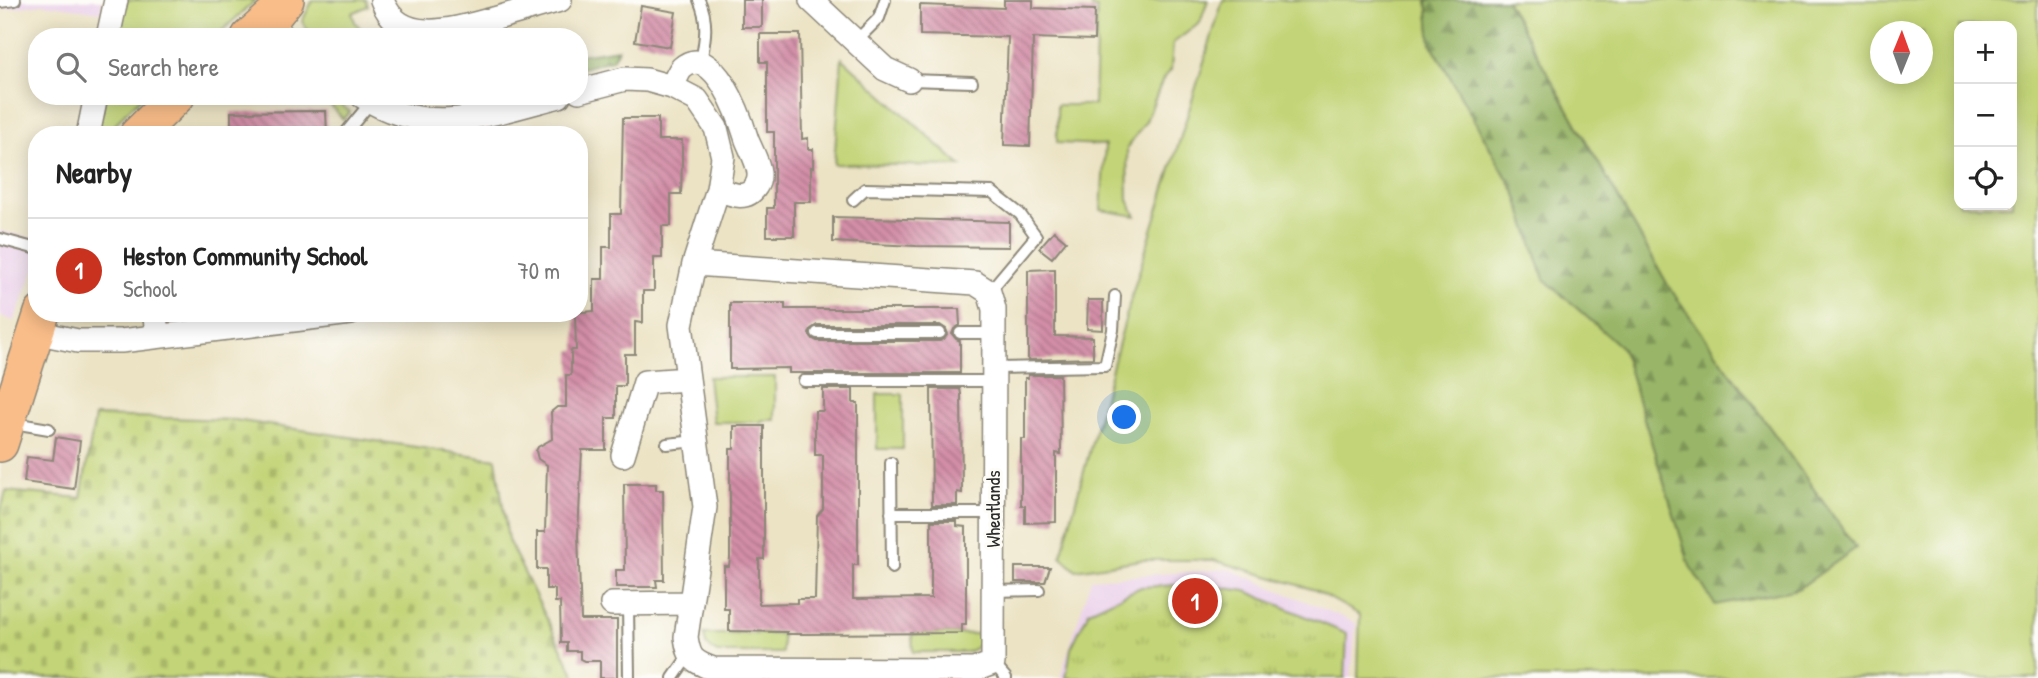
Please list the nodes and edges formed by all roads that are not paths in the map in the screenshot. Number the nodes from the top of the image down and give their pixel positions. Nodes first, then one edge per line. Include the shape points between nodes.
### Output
1 (15, 0) edge
2 (382, 0) edge
3 (559, 0) edge
4 (699, 0) edge
5 (811, 0) edge
6 (885, 0) edge
7 (113, 1) edge
8 (0, 2) edge
9 (109, 28) edge
10 (410, 28) edge
11 (478, 28) edge
12 (856, 41) junction
13 (701, 62) junction
14 (909, 80) joint
15 (972, 82) dead end
16 (672, 87) junction
17 (588, 89) edge
18 (94, 105) edge
19 (168, 105) edge
20 (363, 105) edge
21 (377, 105) edge
22 (485, 105) edge
23 (90, 126) edge
24 (146, 126) edge
25 (350, 126) edge
26 (718, 189) junction
27 (853, 200) dead end
28 (0, 239) edge
29 (28, 246) edge
30 (694, 264) junction
31 (989, 292) junction
32 (1115, 296) dead end
33 (156, 322) edge
34 (275, 322) edge
35 (38, 323) edge
36 (940, 332) dead end
37 (960, 332) dead end
38 (994, 332) junction
39 (817, 333) dead end
40 (158, 336) junction
41 (994, 374) junction
42 (688, 379) junction
43 (804, 381) dead end
44 (5, 417) edge
45 (49, 429) dead end
46 (696, 441) junction
47 (667, 444) dead end
48 (623, 455) dead end
49 (891, 463) dead end
50 (891, 513) junction
51 (993, 513) junction
52 (892, 568) dead end
53 (1039, 590) dead end
54 (993, 591) junction
55 (691, 603) junction
56 (620, 604) joint
57 (689, 655) junction
58 (1000, 670) edge
59 (629, 678) edge
60 (673, 678) edge

1 - 8 lane
2 - 10 street via 395,21
3 - 11 street
4 - 13 lane via 706,32
5 - 12 street
6 - 12 lane via 878,18
7 - 9 street
12 - 14 street via 885,69
13 - 16 street via 681,68
13 - 26 street via 719,77 740,117 759,175 748,195 737,197
14 - 15 lane
16 - 17 street via 648,79 625,79
16 - 26 street via 697,100 716,128 723,157
18 - 23 street
19 - 24 main road
20 - 25 lane
21 - 22 street via 388,112 431,121
26 - 30 street
27 - 31 lane via 865,190 992,192 1020,214 1035,236
28 - 29 lane
30 - 31 street via 975,283
30 - 42 street via 681,324
31 - 38 street, Wheatlands
32 - 41 lane via 1105,366
33 - 40 street
34 - 40 street
35 - 40 street via 78,341
35 - 44 main road
36 - 39 lane
37 - 38 lane
38 - 41 street, Wheatlands
41 - 43 lane
41 - 51 street, Wheatlands
42 - 46 street
42 - 48 street via 645,382
44 - 45 lane
46 - 47 lane
46 - 55 street via 705,507
49 - 50 lane
50 - 51 lane
50 - 52 lane
51 - 54 street, Wheatlands
53 - 54 lane
54 - 58 street, Wheatlands
55 - 56 street
55 - 57 street via 686,637
56 - 59 lane
57 - 58 street, Wheatlands via 713,669
57 - 60 lane

